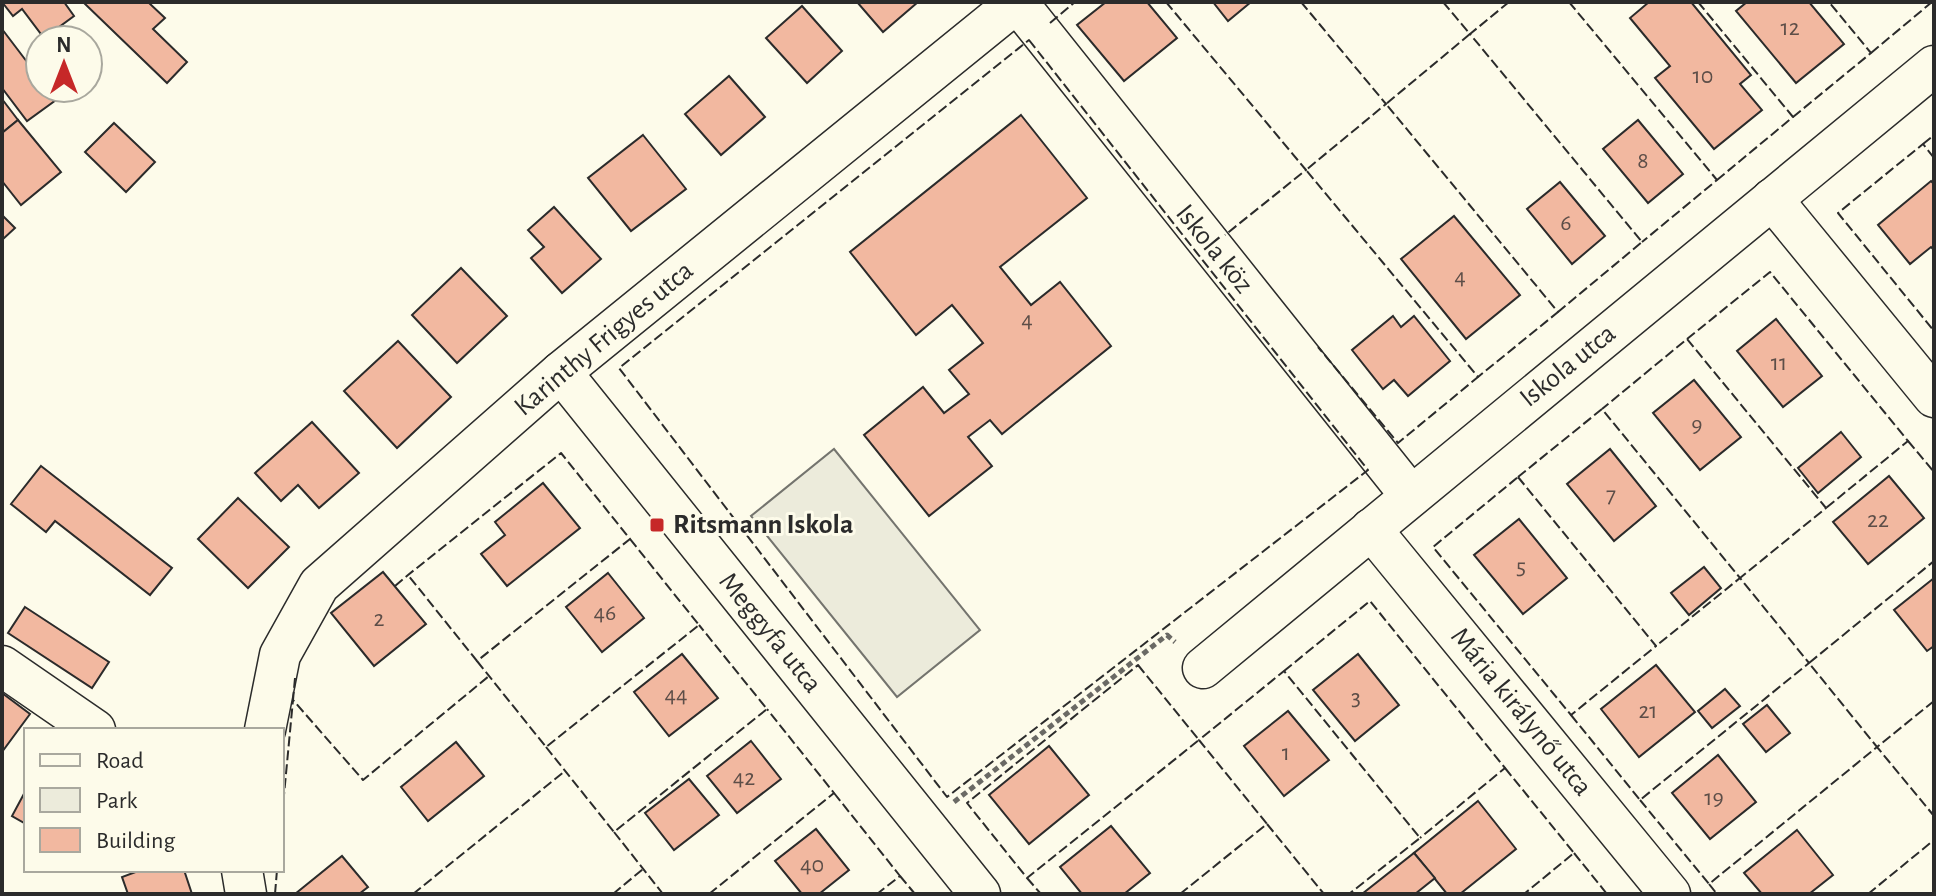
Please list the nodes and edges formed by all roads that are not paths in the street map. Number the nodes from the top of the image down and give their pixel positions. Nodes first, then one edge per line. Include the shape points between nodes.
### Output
1 (1017, 2) edge
2 (1934, 66) edge
3 (1772, 199) junction
4 (561, 372) junction
5 (1934, 397) edge
6 (1411, 496) junction
7 (1371, 529) junction
8 (2, 666) edge
9 (1203, 668) road end
10 (92, 728) edge
11 (265, 728) edge
12 (242, 872) edge
13 (246, 894) edge
14 (980, 894) edge
15 (1670, 894) edge

1 - 4 street, Karinthy Frigyes utca
1 - 6 street, Iskola köz
2 - 3 street, Iskola utca
3 - 5 street
3 - 6 street, Iskola utca
4 - 11 street, Karinthy Frigyes utca via 319,585 280,655
4 - 14 street, Meggyfa utca
6 - 7 street, Iskola utca
7 - 9 street, Iskola utca
7 - 15 street, Mária királynő utca
8 - 10 street
12 - 13 street

